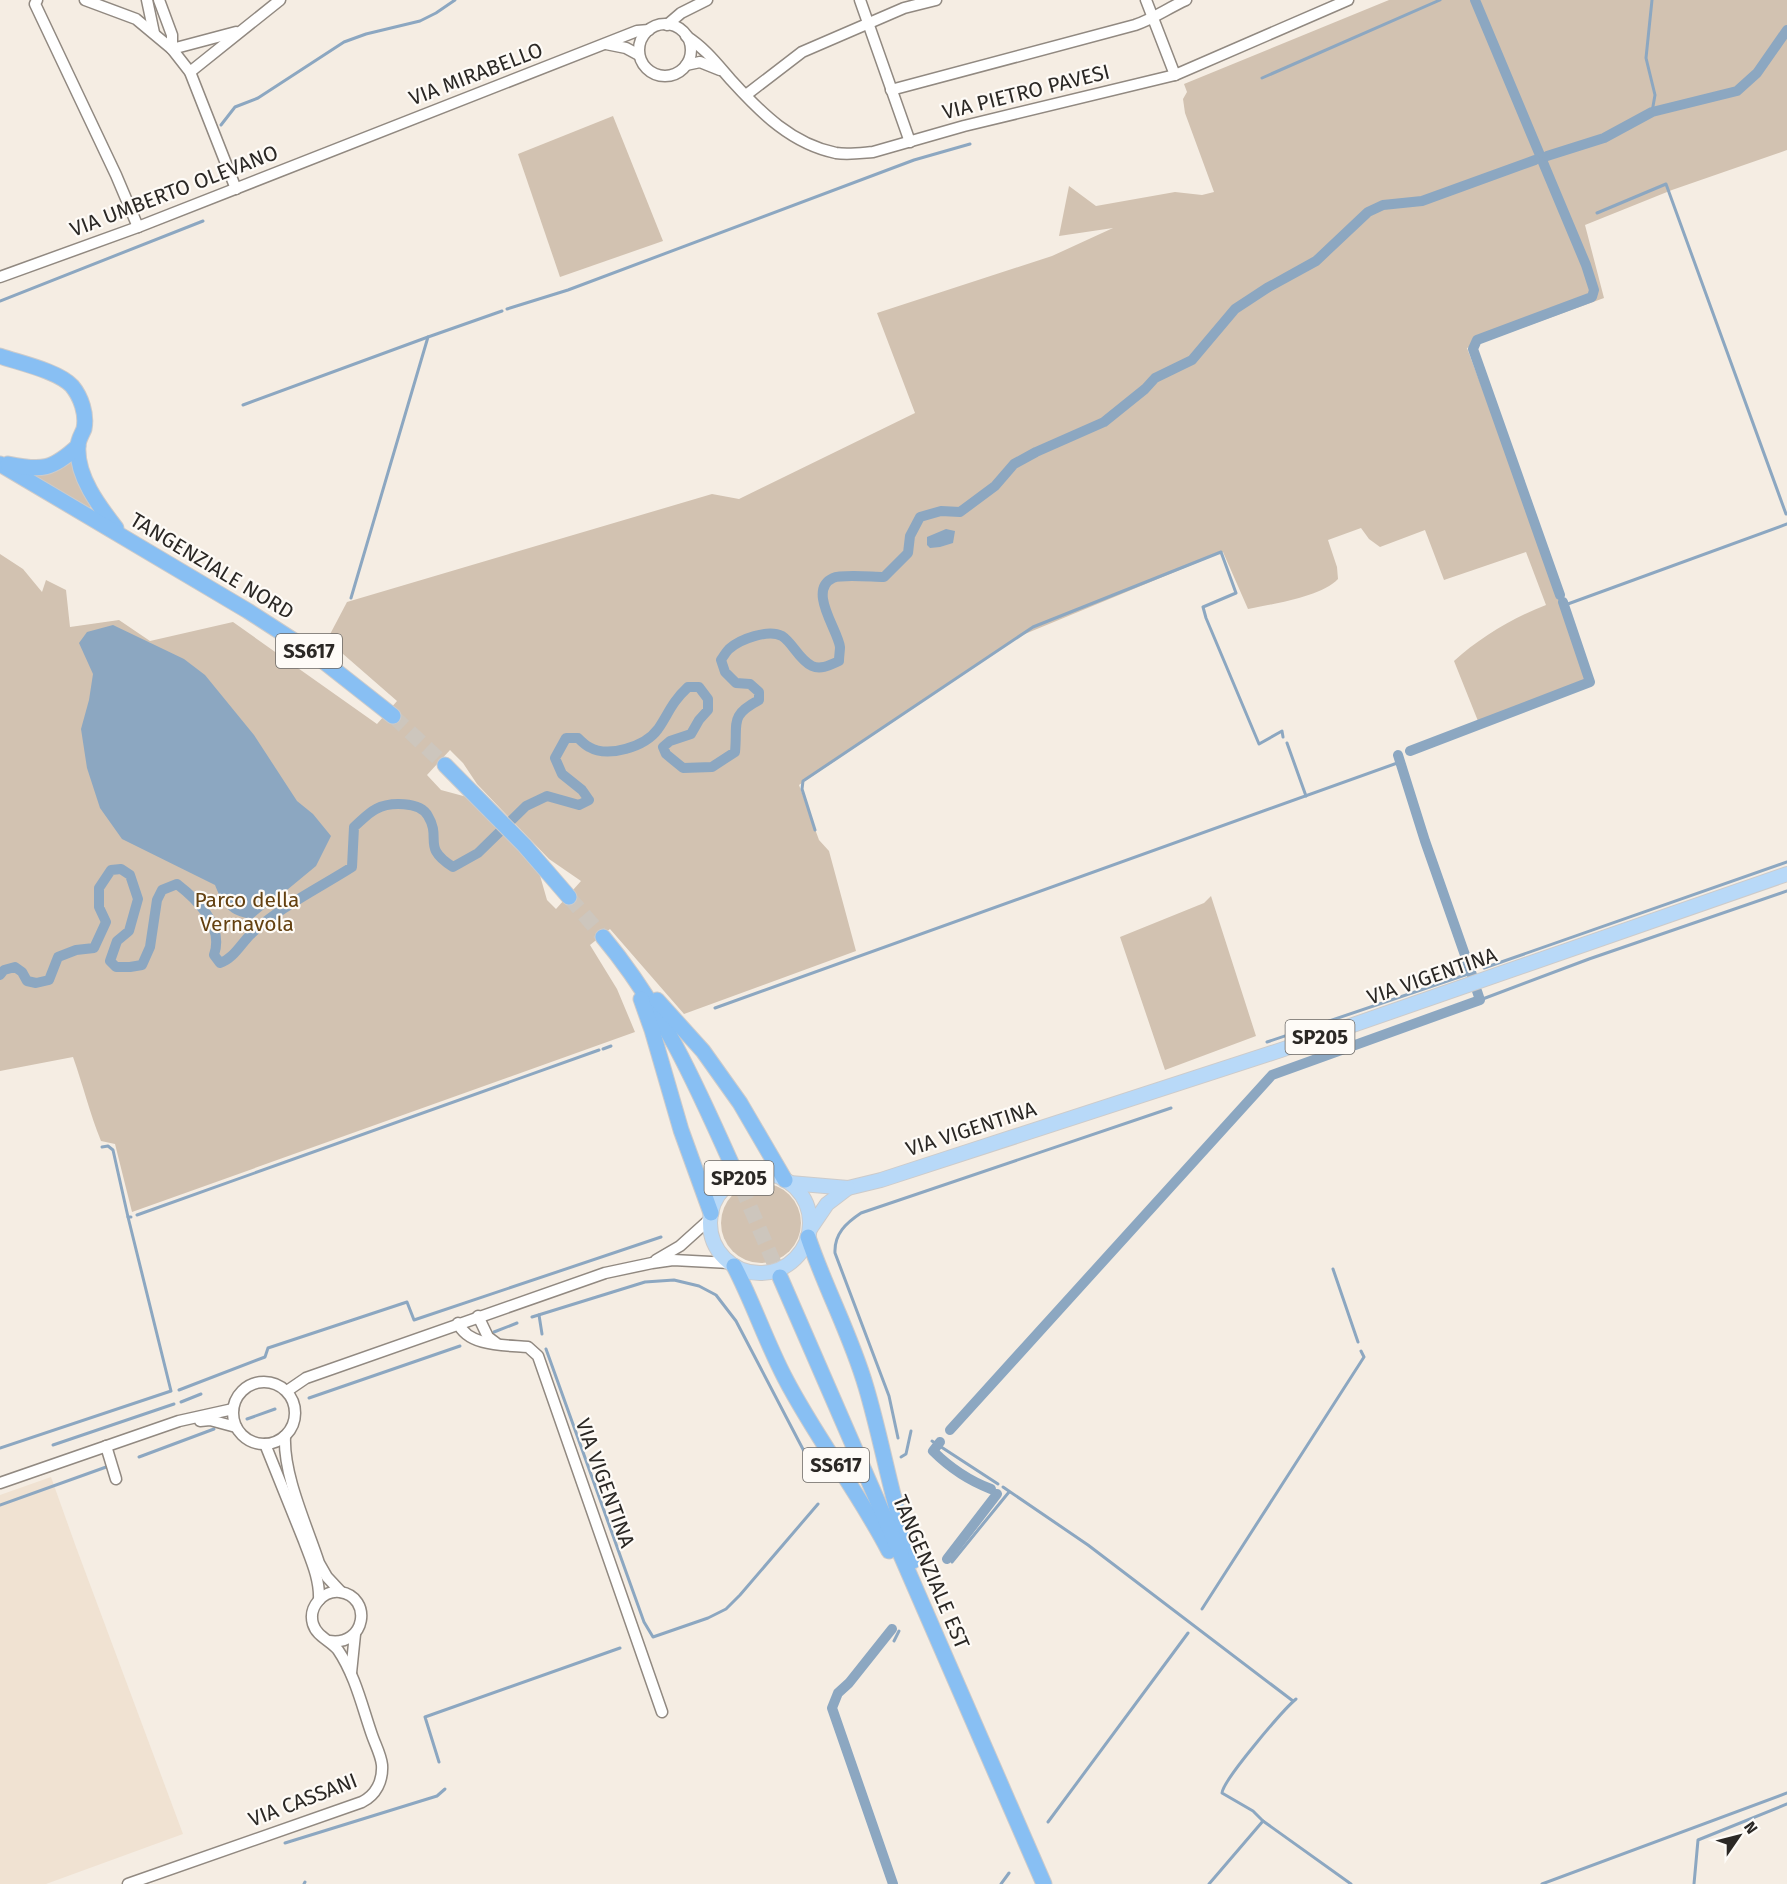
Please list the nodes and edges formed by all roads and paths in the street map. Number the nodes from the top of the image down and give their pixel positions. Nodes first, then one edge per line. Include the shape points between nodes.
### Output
1 (37, 0) edge
2 (85, 0) edge
3 (147, 0) edge
4 (159, 0) edge
5 (280, 0) edge
6 (707, 0) edge
7 (860, 0) edge
8 (936, 0) edge
9 (1146, 0) edge
10 (1186, 0) edge
11 (1319, 0) edge
12 (1348, 0) edge
13 (1323, 11) junction
14 (1153, 19) junction
15 (869, 23) junction
16 (667, 25) junction
17 (244, 30) junction
18 (649, 30) junction
19 (154, 33) junction
20 (684, 33) junction
21 (604, 44) junction
22 (172, 50) junction
23 (639, 55) junction
24 (686, 65) junction
25 (189, 72) junction
26 (727, 74) junction
27 (1175, 75) junction
28 (891, 90) junction
29 (746, 95) junction
30 (362, 140) joint
31 (909, 142) junction
32 (236, 189) junction
33 (138, 227) junction
34 (0, 277) edge
35 (0, 356) edge
36 (78, 446) junction
37 (0, 463) edge
38 (122, 535) junction
39 (393, 716) tunnel mouth
40 (445, 765) tunnel mouth
41 (1787, 874) edge
42 (569, 897) tunnel mouth
43 (603, 937) tunnel mouth
44 (631, 970) junction
45 (732, 1165) tunnel mouth
46 (787, 1181) junction
47 (849, 1188) junction
48 (711, 1216) junction
49 (809, 1233) junction
50 (652, 1263) junction
51 (732, 1264) junction
52 (780, 1277) tunnel mouth
53 (478, 1316) junction
54 (458, 1323) junction
55 (499, 1344) junction
56 (287, 1392) junction
57 (233, 1409) junction
58 (179, 1421) junction
59 (236, 1427) junction
60 (285, 1436) junction
61 (265, 1444) junction
62 (106, 1446) junction
63 (116, 1479) dead end
64 (0, 1483) edge
65 (341, 1592) junction
66 (318, 1600) junction
67 (355, 1634) junction
68 (329, 1641) junction
69 (946, 1660) junction
70 (351, 1675) junction
71 (662, 1712) dead end
72 (128, 1884) edge
73 (1044, 1884) edge

1 - 33 street via 35,4
2 - 19 street via 136,20
3 - 19 street
4 - 22 street via 172,35
5 - 17 street
6 - 16 street
6 - 20 street via 691,13
7 - 15 street
8 - 15 street
9 - 14 street
10 - 14 street
11 - 13 street
12 - 13 street, VIA PIETRO PAVESI
13 - 27 street, VIA PIETRO PAVESI
14 - 27 street
14 - 28 street
15 - 28 street
15 - 29 street via 802,52
16 - 18 street
16 - 20 street
17 - 22 street
17 - 25 street
18 - 21 street, VIA MIRABELLO
18 - 23 street via 640,42
19 - 22 street
20 - 24 street via 691,50
20 - 26 street, VIA PIETRO PAVESI
21 - 23 street
21 - 30 street, VIA MIRABELLO
22 - 25 street
23 - 24 street via 648,70 660,75 676,74
24 - 26 street, VIA PIETRO PAVESI via 700,62
25 - 32 street
26 - 29 street, VIA PIETRO PAVESI
27 - 31 street, VIA PIETRO PAVESI
28 - 31 street
29 - 31 street, VIA PIETRO PAVESI via 797,140 819,148 858,153
30 - 32 street, VIA UMBERTO OLEVANO
32 - 33 street, VIA UMBERTO OLEVANO
33 - 34 street, VIA UMBERTO OLEVANO
35 - 36 highway via 56,375 71,385 82,403 84,426
36 - 37 highway via 61,462 36,470
36 - 38 highway via 82,472 94,501
37 - 38 highway, TANGENZIALE NORD / SS617
38 - 39 highway, TANGENZIALE NORD / SS617 via 313,653
40 - 42 highway
41 - 47 main road, VIA VIGENTINA / SP205 via 1281,1050
43 - 44 highway
44 - 45 highway via 673,1039
44 - 46 highway via 703,1051
44 - 48 highway
46 - 47 main road, VIA VIGENTINA / SP205
46 - 48 main road, VIA VIGENTINA / SP205 via 766,1173 742,1176 721,1192
46 - 49 main road, SP205 via 805,1201
47 - 49 main road, VIA VIGENTINA / SP205 via 827,1204
48 - 50 street, VIA VIGENTINA via 680,1246
48 - 51 main road, SP205 via 715,1244
49 - 51 main road, VIA VIGENTINA / SP205 via 798,1256 772,1272 744,1270
49 - 69 highway, SS617 via 820,1274 866,1386 893,1497
50 - 51 street, VIA VIGENTINA via 673,1260
50 - 53 street, VIA VIGENTINA via 604,1273
51 - 69 highway, SS617 via 785,1378 818,1437 877,1526
52 - 69 highway, TANGENZIALE EST / SS617
53 - 54 street, VIA VIGENTINA
53 - 55 street via 488,1337
54 - 55 street, VIA VIGENTINA via 461,1331 474,1338
54 - 56 street, VIA VIGENTINA via 306,1378
55 - 71 street, VIA VIGENTINA via 528,1347 538,1356
56 - 57 street via 269,1382 259,1382 242,1391
56 - 60 street via 295,1409
57 - 58 street
57 - 59 street
58 - 59 street via 210,1420
58 - 62 street
59 - 61 street via 248,1439
60 - 61 street
60 - 65 street, VIA CASSANI via 289,1473 320,1563
61 - 66 street, VIA CASSANI via 315,1570
62 - 63 street
62 - 64 street
65 - 66 street
65 - 67 street, VIA CASSANI via 359,1606 362,1621
66 - 68 street, VIA CASSANI via 312,1619 319,1634
67 - 68 street via 343,1641
67 - 70 street, VIA CASSANI
68 - 70 street, VIA CASSANI
69 - 73 highway, TANGENZIALE EST / SS617
70 - 72 street, VIA CASSANI via 382,1764 380,1784 372,1797

